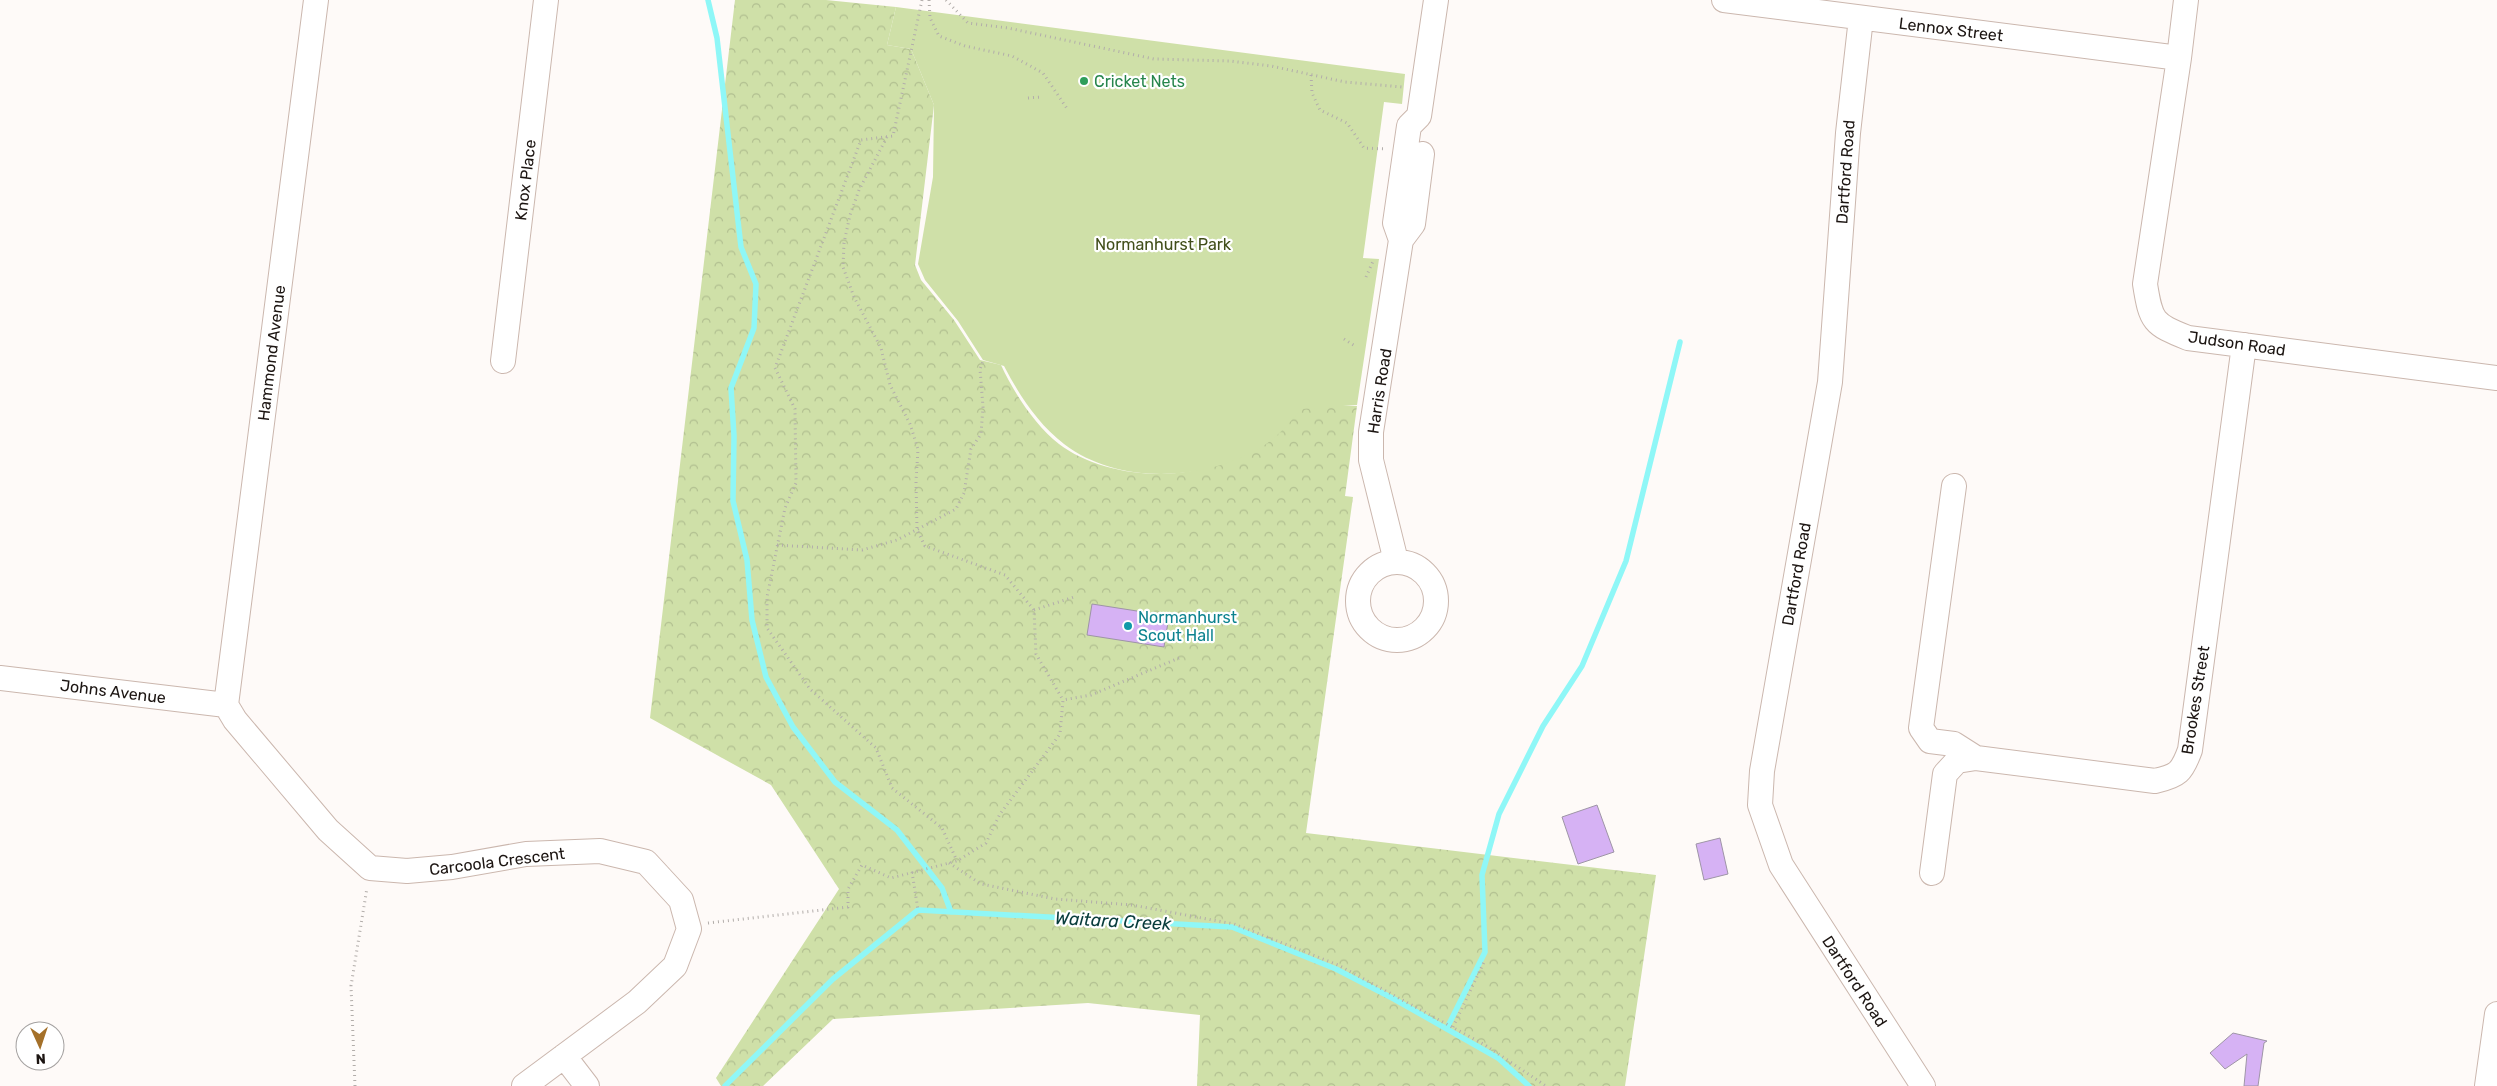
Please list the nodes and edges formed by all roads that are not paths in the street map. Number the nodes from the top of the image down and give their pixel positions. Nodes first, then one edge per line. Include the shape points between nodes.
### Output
1 (316, 0) edge
2 (546, 0) edge
3 (1436, 0) edge
4 (1724, 0) edge
5 (2186, 0) edge
6 (1861, 18) junction
7 (2179, 58) junction
8 (1419, 116) junction
9 (1401, 240) junction
10 (2244, 345) junction
11 (503, 361) dead end
12 (2497, 378) edge
13 (1954, 486) dead end
14 (1393, 550) dead end
15 (0, 678) edge
16 (226, 705) junction
17 (1976, 758) junction
18 (1932, 873) dead end
19 (2497, 1014) edge
20 (564, 1056) junction
21 (524, 1086) edge
22 (588, 1086) edge
23 (1923, 1086) edge
24 (2487, 1086) edge

1 - 16 street, Hammond Avenue
2 - 11 street, Knox Place
3 - 8 street, Harris Road
4 - 6 street, Lennox Street
5 - 7 street, Judson Road
6 - 7 street, Lennox Street
6 - 23 street, Dartford Road via 1848,133 1830,382 1762,771 1760,806 1781,865
7 - 10 street, Judson Road via 2145,284 2148,306 2160,327 2167,330 2188,338
8 - 9 street, Harris Road via 1425,129 1413,224
8 - 9 street, Harris Road via 1409,126 1395,223
9 - 14 street, Harris Road via 1371,432 1371,460
10 - 12 street, Judson Road
10 - 17 street, Brookes Street via 2190,750 2184,767 2173,777 2155,781
13 - 17 street via 1921,728 1930,741 1954,744
15 - 16 street, Johns Avenue
16 - 20 street, Carcoola Crescent via 235,720 328,830 370,868 408,871 526,854 600,851 646,862 681,900 689,929 675,966 637,1002
17 - 18 street, Brookes Street via 1957,761 1945,774
19 - 24 street
20 - 21 street, Carcoola Crescent
20 - 22 street

